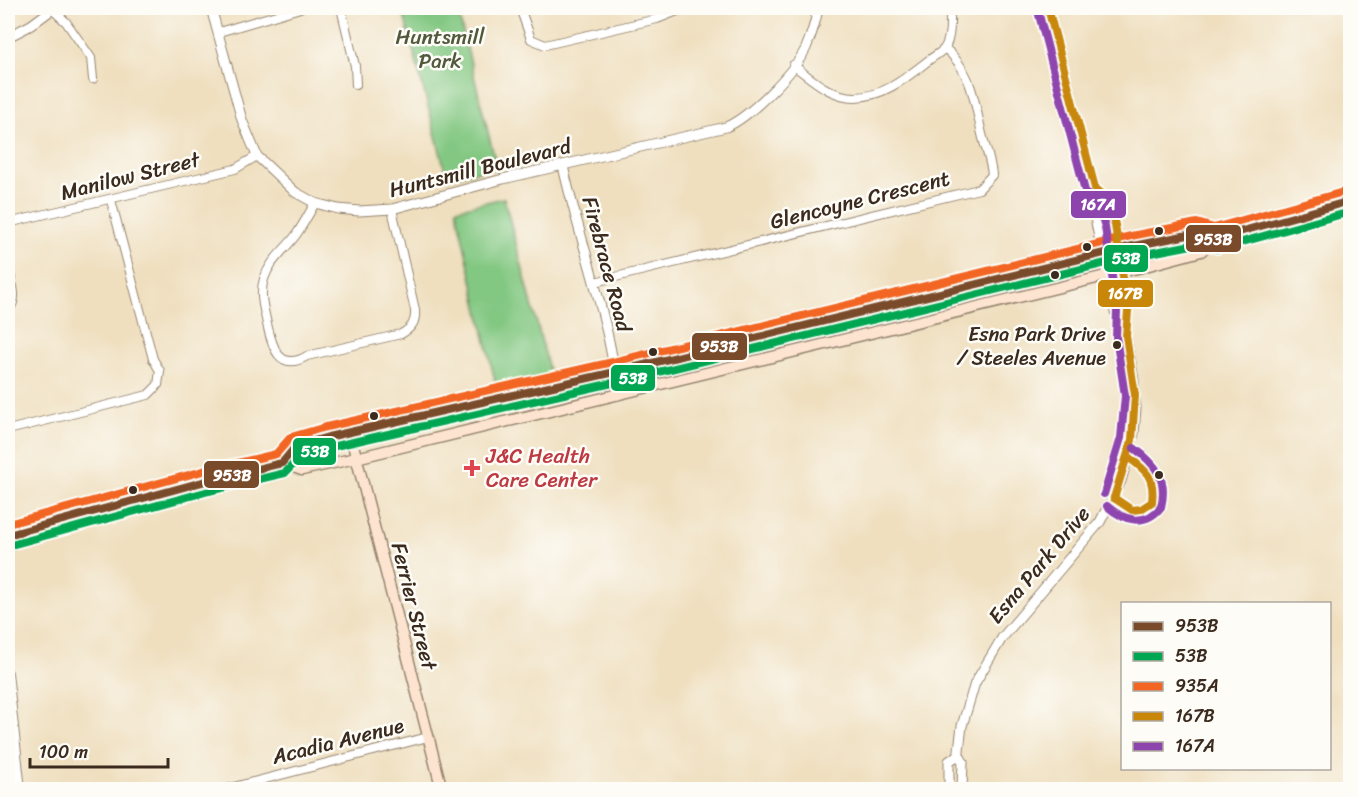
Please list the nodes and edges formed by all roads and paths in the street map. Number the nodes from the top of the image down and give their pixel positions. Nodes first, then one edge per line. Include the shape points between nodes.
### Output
1 (53, 8) edge
2 (211, 8) edge
3 (300, 8) edge
4 (341, 8) edge
5 (520, 8) edge
6 (685, 8) edge
7 (818, 8) edge
8 (949, 8) edge
9 (1048, 8) edge
10 (219, 32) junction
11 (8, 37) edge
12 (945, 48) junction
13 (793, 65) junction
14 (93, 79) dead end
15 (356, 85) dead end
16 (257, 156) junction
17 (563, 166) junction
18 (1095, 188) junction
19 (111, 200) junction
20 (1350, 201) edge
21 (315, 203) junction
22 (392, 209) junction
23 (8, 223) edge
24 (1214, 239) junction
25 (1119, 250) junction
26 (1104, 254) junction
27 (8, 267) edge
28 (1122, 272) junction
29 (1108, 275) junction
30 (595, 282) junction
31 (8, 311) edge
32 (1124, 323) junction
33 (615, 372) junction
34 (618, 395) junction
35 (8, 430) edge
36 (350, 433) junction
37 (356, 458) junction
38 (282, 463) junction
39 (8, 534) edge
40 (8, 673) edge
41 (428, 736) junction
42 (959, 755) junction
43 (21, 789) edge
44 (222, 789) edge
45 (442, 789) edge
46 (949, 789) edge
47 (962, 789) edge

1 - 11 street
1 - 14 street via 91,58
2 - 10 street, Huntsmill Boulevard
3 - 10 street
4 - 15 street
5 - 6 street via 531,39 545,45 657,19
7 - 13 street, Huntsmill Boulevard via 805,49
8 - 12 street via 950,30
9 - 18 street
10 - 16 street, Huntsmill Boulevard via 242,120
12 - 13 street via 886,90 856,97 829,91
12 - 30 street, Glencoyne Crescent via 963,68 972,89 990,162 992,175 979,189
13 - 17 street, Huntsmill Boulevard via 749,113 732,124
16 - 19 street, Manilow Street via 235,169
16 - 21 street, Huntsmill Boulevard via 295,192
17 - 22 street, Huntsmill Boulevard
17 - 30 street, Firebrace Road
18 - 25 street, Esna Park Drive via 1107,198
18 - 26 street, Esna Park Drive via 1092,204
19 - 23 street, Manilow Street
19 - 35 street via 153,359 160,371 158,385 148,395
20 - 24 main road
21 - 22 street, Huntsmill Boulevard via 349,210
21 - 22 street via 263,281 262,302 273,349 289,361 401,334 415,322
24 - 25 main road via 1198,233
24 - 28 main road via 1201,252
25 - 26 main road
25 - 28 street, Esna Park Drive
26 - 29 street, Esna Park Drive
26 - 33 main road
27 - 31 street via 15,295
28 - 29 main road
28 - 32 street, Esna Park Drive via 1128,311
29 - 32 street, Esna Park Drive via 1115,312
29 - 34 main road
30 - 33 street, Firebrace Road
32 - 42 street, Esna Park Drive via 1136,408 1134,434 1121,481 1100,522 1002,638 987,662 968,703
33 - 34 street, Firebrace Road
33 - 36 main road
34 - 37 main road
36 - 37 main road, Ferrier Street
36 - 38 main road via 296,446
37 - 38 main road via 302,470
37 - 41 main road, Ferrier Street
38 - 39 main road
40 - 43 street
41 - 44 street, Acadia Avenue
41 - 45 main road, Ferrier Street
42 - 46 street, Esna Park Drive via 949,761
42 - 47 street, Esna Park Drive via 963,762

